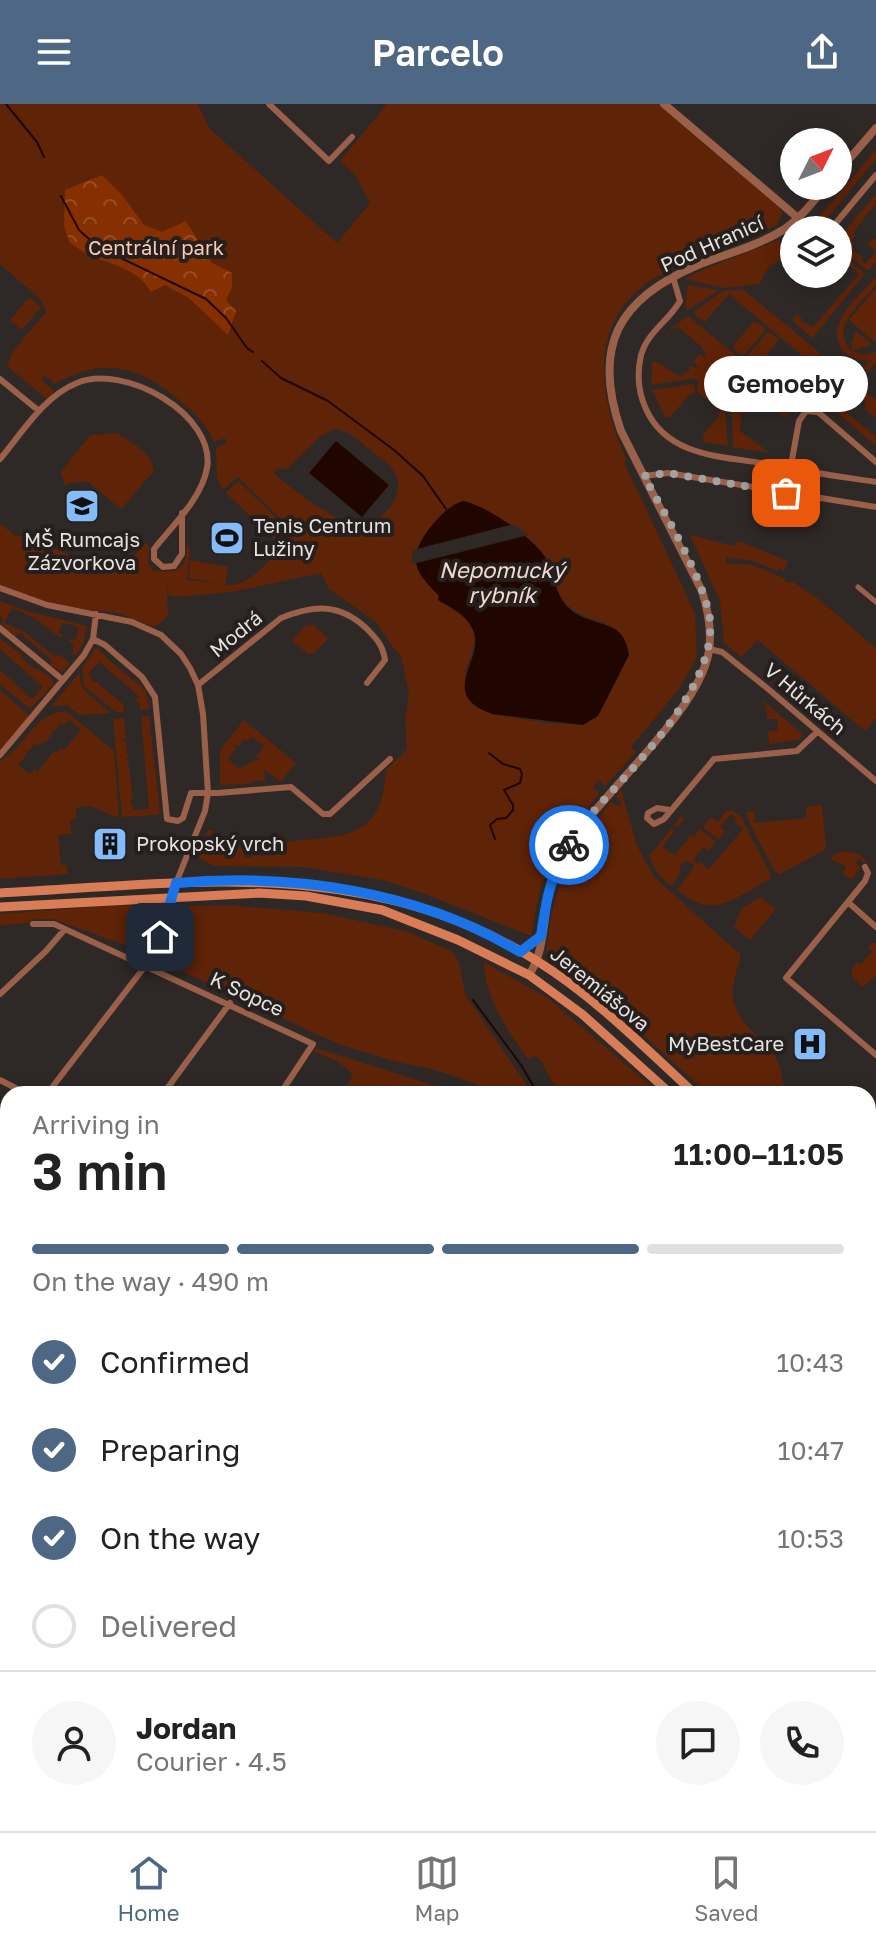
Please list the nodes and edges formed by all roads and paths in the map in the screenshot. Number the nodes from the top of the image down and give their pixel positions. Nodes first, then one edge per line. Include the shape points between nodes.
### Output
1 (269, 104) edge
2 (664, 104) edge
3 (876, 128) edge
4 (352, 137) dead end
5 (852, 156) edge
6 (876, 175) edge
7 (814, 200) edge
8 (796, 216) edge
9 (800, 216) edge
10 (842, 216) edge
11 (780, 230) edge
12 (673, 277) junction
13 (0, 379) edge
14 (39, 411) junction
15 (0, 459) edge
16 (876, 462) edge
17 (790, 469) junction
18 (644, 476) junction
19 (876, 482) edge
20 (786, 493) junction
21 (876, 507) edge
22 (182, 513) junction
23 (858, 587) dead end
24 (0, 588) edge
25 (876, 602) edge
26 (96, 614) junction
27 (0, 628) edge
28 (93, 639) junction
29 (709, 649) junction
30 (63, 680) junction
31 (367, 683) dead end
32 (198, 685) junction
33 (817, 732) junction
34 (0, 755) edge
35 (390, 759) dead end
36 (876, 781) edge
37 (208, 793) junction
38 (670, 810) dead end
39 (865, 867) dead end
40 (176, 883) junction
41 (0, 893) edge
42 (174, 896) junction
43 (849, 903) junction
44 (0, 907) edge
45 (33, 924) dead end
46 (876, 927) edge
47 (65, 929) junction
48 (541, 936) junction
49 (520, 952) junction
50 (538, 962) junction
51 (146, 964) junction
52 (529, 975) junction
53 (0, 994) edge
54 (230, 1003) junction
55 (876, 1055) edge
56 (53, 1086) edge
57 (169, 1086) edge
58 (285, 1086) edge
59 (662, 1086) edge
60 (686, 1086) edge

1 - 4 street via 329,161
2 - 8 street
3 - 5 street
6 - 10 street
7 - 9 street, Pod Hranicí
11 - 12 street, Pod Hranicí
12 - 17 street via 680,301 650,336 639,365 640,390 650,418 669,438 699,453
12 - 18 street, Pod Hranicí via 635,304 610,356 613,408
13 - 14 street
14 - 15 street
14 - 22 street via 68,388 97,378 124,379 161,396 193,425 208,459 200,489
16 - 17 street via 809,410 799,418
17 - 19 street
17 - 20 street
18 - 20 street via 668,473
18 - 29 street, Pod Hranicí via 702,591 709,612
20 - 21 street
22 - 22 street via 154,549 154,559 163,567 177,564 182,554
23 - 25 street
24 - 26 street via 47,605
26 - 28 street
26 - 32 street via 161,635 181,654
27 - 30 street
28 - 30 street
28 - 37 street via 142,677 155,697 167,819 183,818 191,793
29 - 33 street, V Hůrkách via 722,652
29 - 48 street, Pod Hranicí via 688,697 581,825 559,861 547,891
30 - 34 street
31 - 32 street, Modrá via 385,660 384,651 357,620 337,609 281,618
32 - 37 street
33 - 36 street, V Hůrkách
33 - 38 street via 797,751 714,759
35 - 37 street via 330,814 291,787
37 - 40 street
39 - 43 street via 867,878
40 - 41 main road, Jeremiášova
40 - 42 street
40 - 49 main road, Jeremiášova via 264,881 374,896 425,909
42 - 44 main road, Jeremiášova
42 - 51 street
42 - 52 main road, Jeremiášova via 259,893 361,905 419,923
43 - 46 street
43 - 55 street via 786,978
45 - 47 street, K Sopce
47 - 51 street, K Sopce
47 - 53 street
48 - 49 street
48 - 50 street, Pod Hranicí
49 - 50 main road, Jeremiášova
50 - 52 street, Pod Hranicí
50 - 60 main road, Jeremiášova via 589,999
51 - 54 street, K Sopce
51 - 56 street
52 - 59 main road, Jeremiášova
54 - 57 street
54 - 58 street, K Sopce via 313,1044

